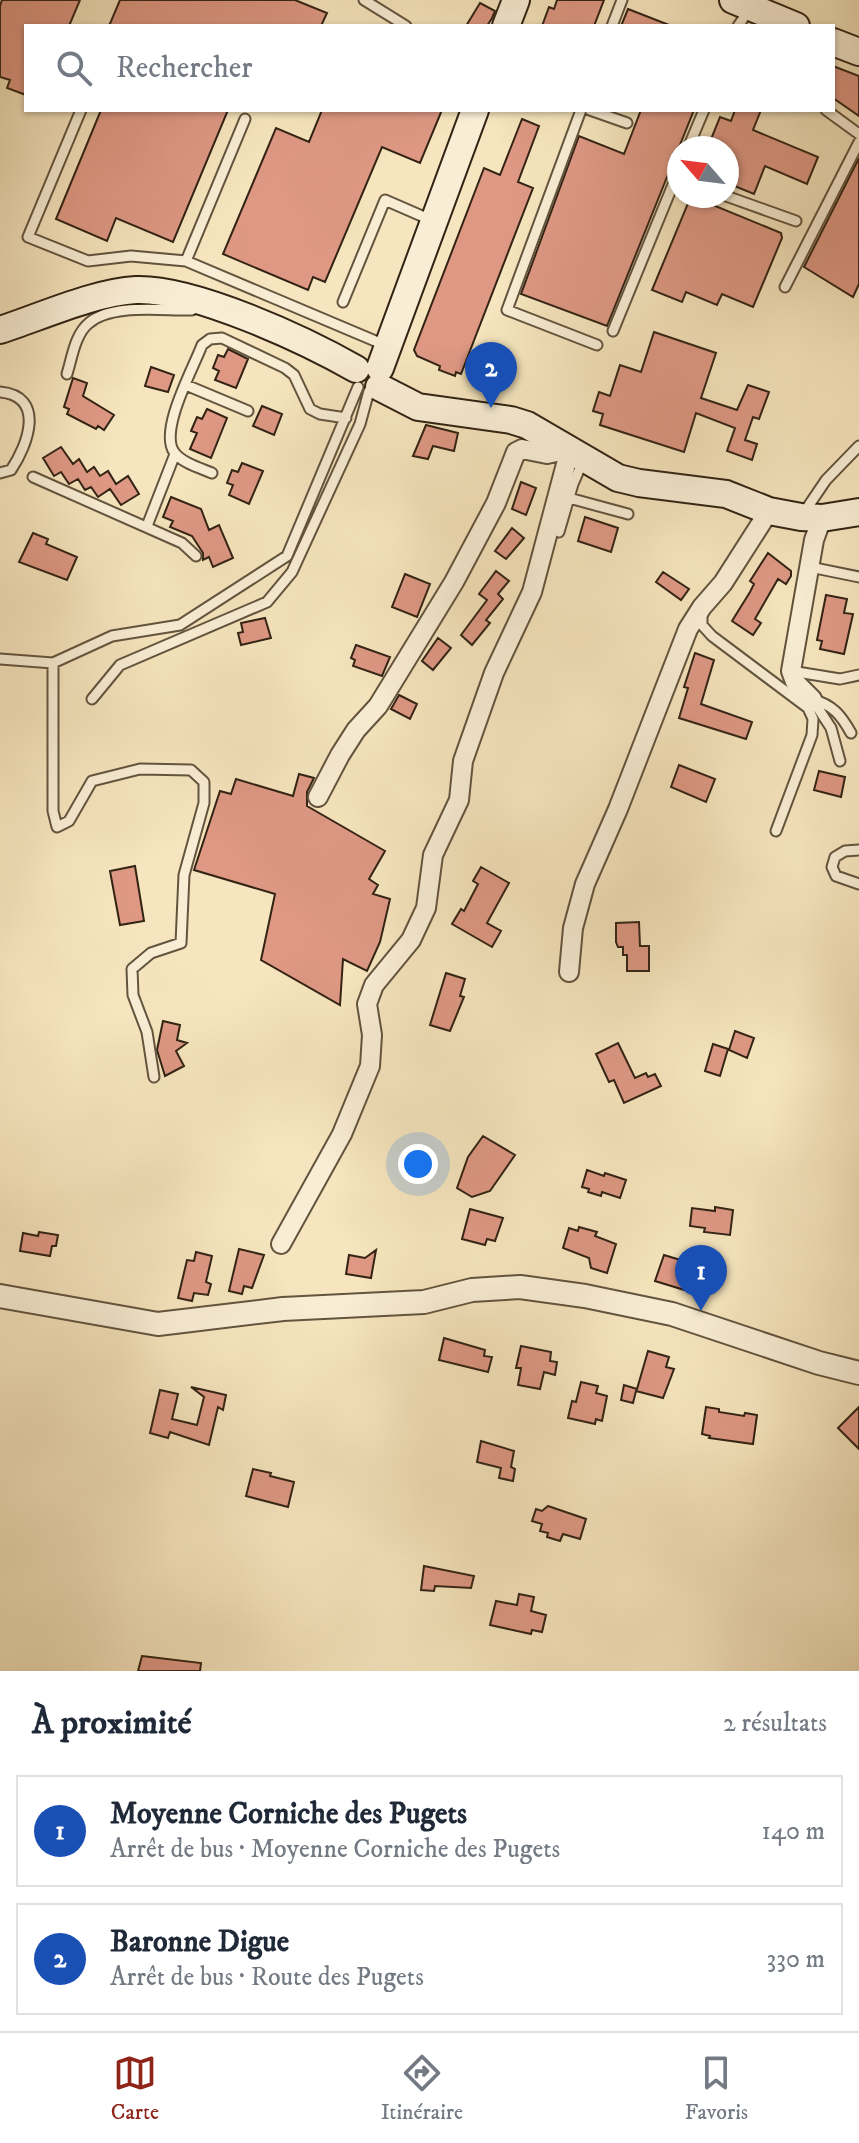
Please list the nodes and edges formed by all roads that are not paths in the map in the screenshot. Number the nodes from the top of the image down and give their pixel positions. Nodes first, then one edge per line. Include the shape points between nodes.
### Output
1 (364, 0) edge
2 (516, 0) edge
3 (622, 0) edge
4 (741, 16) edge
5 (403, 24) edge
6 (507, 24) edge
7 (613, 24) edge
8 (785, 24) edge
9 (835, 43) edge
10 (859, 52) edge
11 (80, 112) edge
12 (474, 112) edge
13 (580, 112) edge
14 (596, 112) edge
15 (703, 112) edge
16 (829, 112) edge
17 (245, 119) dead end
18 (627, 123) dead end
19 (859, 134) edge
20 (693, 136) edge
21 (859, 142) edge
22 (739, 201) edge
23 (667, 202) edge
24 (434, 221) junction
25 (796, 221) dead end
26 (186, 261) junction
27 (785, 287) dead end
28 (200, 301) junction
29 (343, 302) dead end
30 (0, 330) edge
31 (613, 331) dead end
32 (597, 345) dead end
33 (370, 372) junction
34 (67, 374) dead end
35 (186, 385) junction
36 (0, 392) edge
37 (248, 411) dead end
38 (346, 418) junction
39 (859, 446) edge
40 (577, 453) junction
41 (175, 454) junction
42 (0, 473) edge
43 (212, 473) dead end
44 (33, 477) dead end
45 (569, 498) junction
46 (769, 511) junction
47 (859, 512) edge
48 (628, 514) dead end
49 (812, 518) junction
50 (147, 526) junction
51 (559, 532) dead end
52 (196, 556) dead end
53 (810, 567) junction
54 (859, 577) edge
55 (702, 607) junction
56 (0, 659) edge
57 (53, 663) junction
58 (791, 671) junction
59 (859, 675) edge
60 (92, 699) dead end
61 (812, 699) junction
62 (851, 733) dead end
63 (840, 761) dead end
64 (318, 797) dead end
65 (776, 831) dead end
66 (859, 850) edge
67 (859, 884) edge
68 (569, 972) dead end
69 (154, 1077) dead end
70 (281, 1244) dead end
71 (0, 1296) edge
72 (859, 1373) edge

1 - 5 lane
2 - 6 main road
3 - 7 lane
4 - 8 main road
9 - 10 main road
11 - 26 lane via 28,237 88,261 131,256
12 - 24 main road
13 - 32 lane via 507,310
14 - 18 lane
15 - 20 lane
16 - 19 lane
17 - 26 lane
21 - 27 lane
22 - 25 lane
23 - 31 lane
24 - 29 lane via 385,200
24 - 33 main road
26 - 33 lane
28 - 30 main road via 135,290
28 - 33 main road
28 - 34 lane via 192,310 114,312 89,322 78,337
33 - 38 lane
33 - 40 main road via 418,407 511,420
33 - 60 lane via 360,424 292,572 267,602 120,665
35 - 37 lane
35 - 38 lane via 202,345 222,338 294,375 310,409
35 - 41 lane via 169,427
36 - 42 lane via 28,407 30,424 20,458 11,470
38 - 57 lane via 287,556 180,625 112,636
39 - 49 lane via 826,480
40 - 45 lane
40 - 46 main road via 618,478 726,494
40 - 64 street via 516,452 454,582
40 - 70 street via 532,592 494,673 463,761 459,800 433,855 426,908 367,1004 370,1066 342,1134
41 - 43 lane
41 - 50 lane
44 - 50 lane
45 - 48 lane
45 - 51 lane
46 - 49 main road
46 - 55 street
47 - 49 main road
49 - 53 street
50 - 52 lane
53 - 54 lane
53 - 58 street
55 - 65 lane via 702,625 712,636 808,708 813,719 812,735
55 - 68 street via 683,641 585,884
56 - 57 lane
57 - 69 lane via 57,827 69,821 92,781 140,769 191,770 204,782 204,803 184,875 181,943 151,953 132,969 133,995 147,1032
58 - 59 lane via 840,679
58 - 61 street
61 - 62 lane via 839,712
61 - 63 lane via 831,728
66 - 67 lane via 835,857 832,867 836,876
71 - 72 street via 158,1324 283,1309 424,1302 472,1290 520,1287 672,1314

